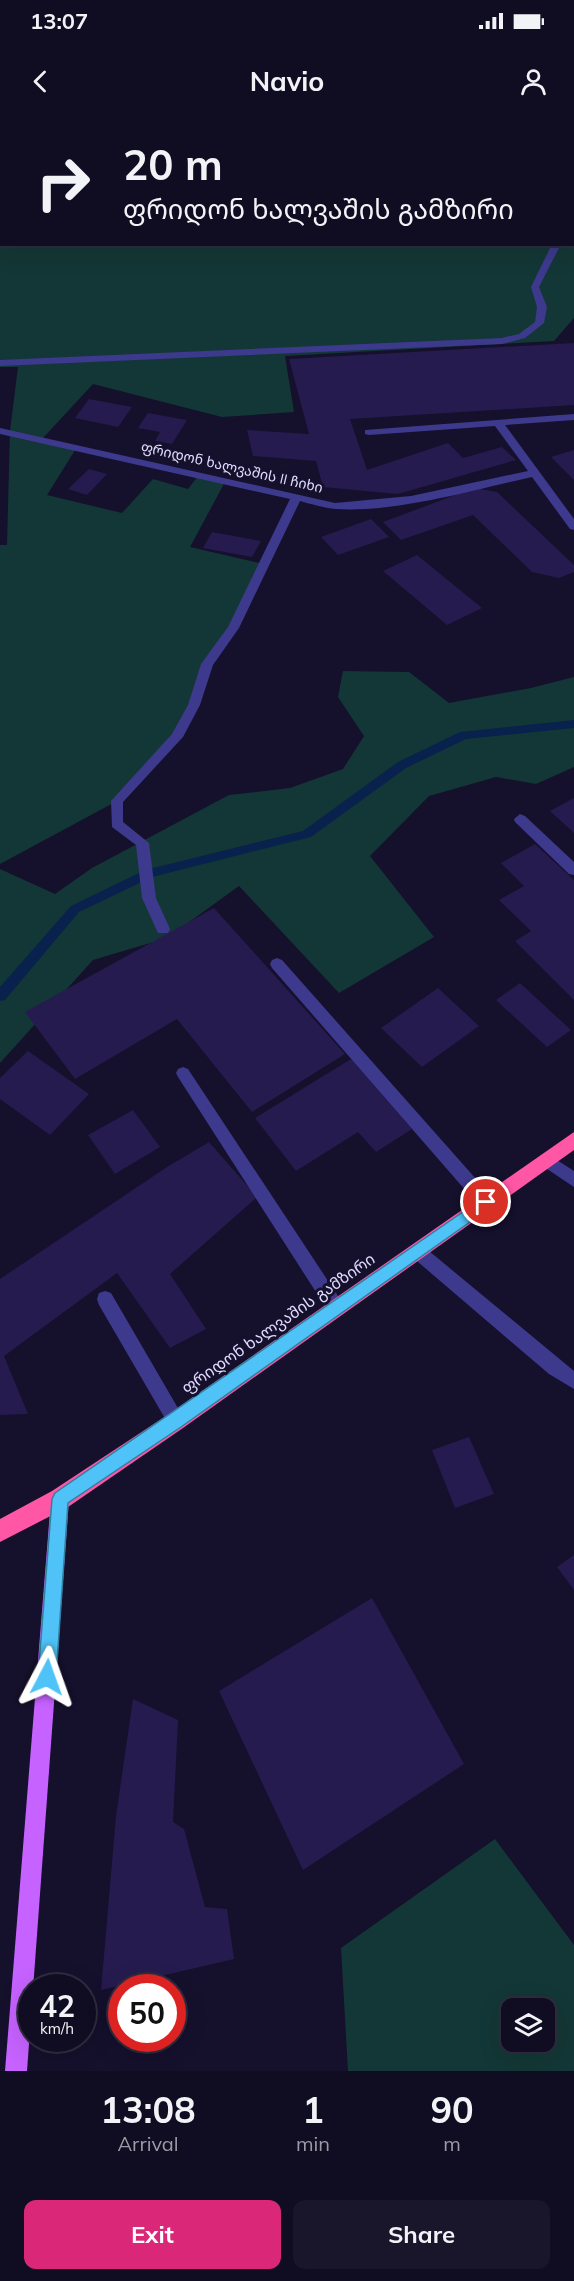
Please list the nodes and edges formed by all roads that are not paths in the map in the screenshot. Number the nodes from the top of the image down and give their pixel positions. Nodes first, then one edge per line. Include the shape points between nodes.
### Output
1 (556, 246) edge
2 (0, 363) edge
3 (574, 417) edge
4 (498, 423) junction
5 (0, 431) edge
6 (369, 432) dead end
7 (535, 473) junction
8 (296, 498) junction
9 (574, 526) edge
10 (520, 819) dead end
11 (574, 870) edge
12 (163, 929) dead end
13 (276, 964) dead end
14 (183, 1073) dead end
15 (574, 1140) edge
16 (546, 1160) junction
17 (574, 1180) edge
18 (486, 1202) junction
19 (417, 1251) junction
20 (105, 1299) dead end
21 (336, 1308) junction
22 (574, 1381) edge
23 (176, 1421) junction
24 (60, 1499) junction
25 (0, 1531) edge
26 (16, 2071) edge

1 - 2 street via 536,287 542,307 538,323 522,336 502,341
3 - 4 street
4 - 6 street
4 - 7 street
5 - 8 street, ფრიდონ ხალვაშის II ჩიხი
7 - 8 street, ფრიდონ ხალვაშის II ჩიხი via 370,506 335,506
7 - 9 street
8 - 12 street via 233,628 207,664 194,705 177,737 117,801 117,824 142,843 149,898
10 - 11 street
13 - 18 street
14 - 21 street
15 - 16 highway, ფრიდონ ხალვაშის გამზირი
16 - 17 street
16 - 18 highway, ფრიდონ ხალვაშის გამზირი
18 - 19 highway, ფრიდონ ხალვაშის გამზირი
19 - 21 highway, ფრიდონ ხალვაშის გამზირი
19 - 22 street
20 - 23 street
21 - 23 highway, ფრიდონ ხალვაშის გამზირი
23 - 24 highway, ფრიდონ ხალვაშის გამზირი
24 - 25 highway, ფრიდონ ხალვაშის გამზირი
24 - 26 main road

